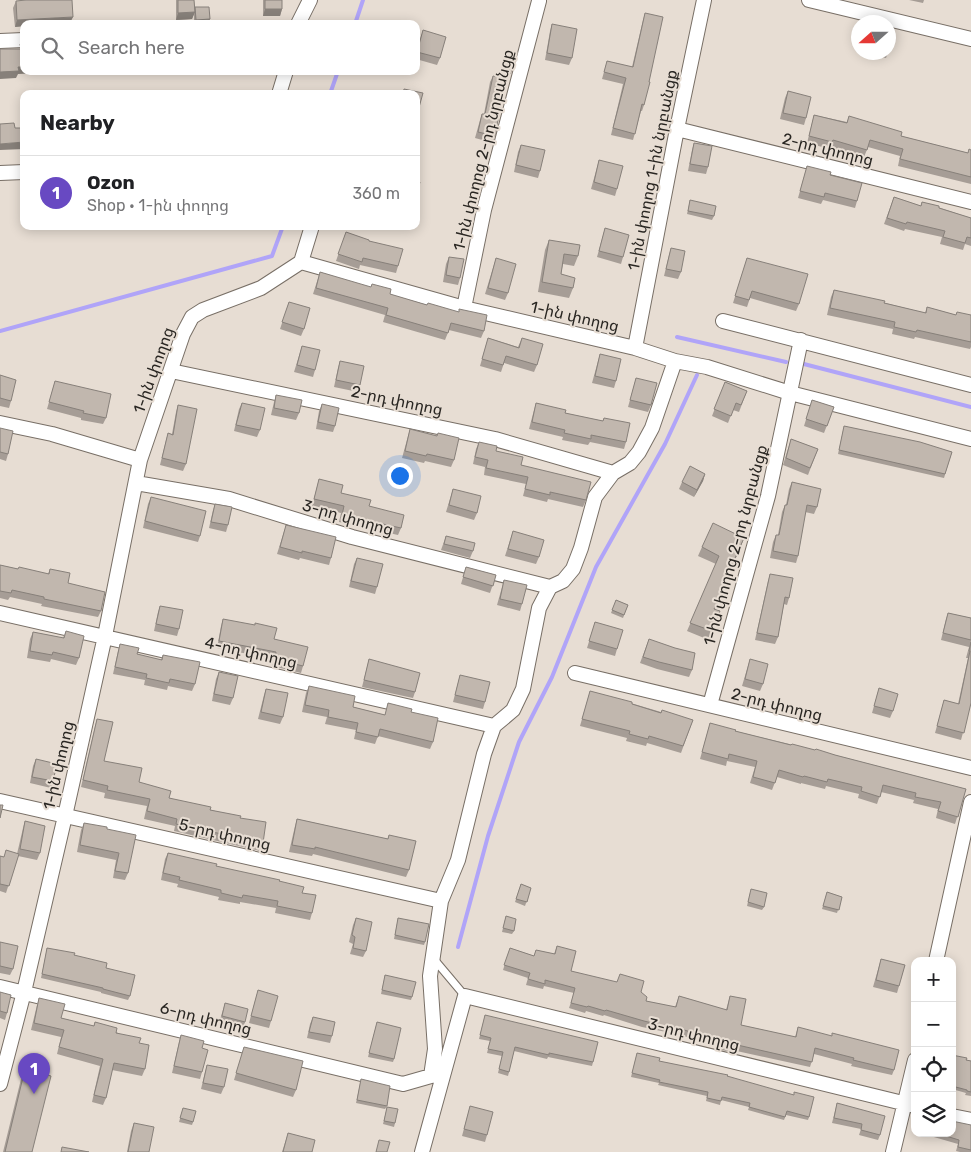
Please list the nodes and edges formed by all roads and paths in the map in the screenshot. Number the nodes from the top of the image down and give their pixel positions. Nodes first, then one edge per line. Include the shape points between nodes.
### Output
1 (310, 0) edge
2 (704, 0) edge
3 (809, 0) edge
4 (539, 1) edge
5 (300, 20) edge
6 (971, 39) edge
7 (20, 40) edge
8 (0, 41) edge
9 (285, 75) edge
10 (280, 90) edge
11 (677, 129) junction
12 (20, 172) edge
13 (0, 173) edge
14 (971, 202) edge
15 (311, 230) edge
16 (301, 262) junction
17 (464, 308) junction
18 (723, 322) dead end
19 (801, 340) junction
20 (635, 348) junction
21 (675, 361) junction
22 (171, 371) junction
23 (971, 385) edge
24 (790, 393) junction
25 (0, 423) edge
26 (971, 439) edge
27 (140, 460) junction
28 (613, 473) junction
29 (136, 483) junction
30 (550, 587) junction
31 (0, 612) edge
32 (105, 636) junction
33 (575, 673) dead end
34 (710, 705) junction
35 (494, 726) junction
36 (971, 768) edge
37 (0, 801) edge
38 (971, 802) edge
39 (65, 816) junction
40 (441, 902) junction
41 (433, 957) junction
42 (937, 957) edge
43 (0, 986) edge
44 (24, 992) junction
45 (465, 996) junction
46 (436, 1078) junction
47 (0, 1084) edge
48 (911, 1092) edge
49 (910, 1105) edge
50 (956, 1117) edge
51 (971, 1120) edge
52 (422, 1152) edge
53 (892, 1152) edge

1 - 5 street
2 - 11 street, 1-ին փողոց 1-ին նրբանցք
3 - 6 street
4 - 17 street, 1-ին փողոց 2-րդ նրբանցք via 484,210
7 - 8 street
9 - 10 street
11 - 14 street, 2-րդ փողոց
11 - 20 street, 1-ին փողոց 1-ին նրբանցք
12 - 13 street
15 - 16 street
16 - 17 street, 1-ին փողոց
16 - 22 street, 1-ին փողոց via 261,288 192,317
17 - 20 street, 1-ին փողոց
18 - 19 street
19 - 23 street
19 - 24 street, 1-ին փողոց 2-րդ նրբանցք
20 - 21 street, 1-ին փողոց
21 - 24 street, 1-ին փողոց via 707,367
21 - 28 street via 652,428 639,452 630,463
22 - 27 street, 1-ին փողոց
22 - 28 street, 2-րդ փողոց via 495,439
24 - 26 street, 1-ին փողոց
24 - 34 street, 1-ին փողոց 2-րդ նրբանցք via 768,496
25 - 27 street via 52,434
27 - 29 street, 1-ին փողոց
28 - 30 street via 595,497 573,569 563,581
29 - 30 street, 3-րդ փողոց via 229,499 352,538
29 - 32 street, 1-ին փողոց
30 - 35 street via 539,608 523,689 513,710
31 - 32 street, 4-րդ փողոց
32 - 35 street, 4-րդ փողոց
32 - 39 street, 1-ին փողոց
33 - 34 street, 2-րդ փողոց
34 - 36 street, 2-րդ փողոց
35 - 40 street via 458,860
37 - 39 street, 5-րդ փողոց
38 - 42 street
39 - 40 street, 5-րդ փողոց
39 - 44 street, 1-ին փողոց
40 - 41 street
41 - 45 lane
41 - 46 street via 430,976
43 - 44 street, 6-րդ փողոց
44 - 46 street, 6-րդ փողոց via 403,1084
44 - 47 street, 1-ին փողոց
45 - 46 street
45 - 49 street, 3-րդ փողոց
46 - 52 street
48 - 49 street
49 - 53 street
50 - 51 street

